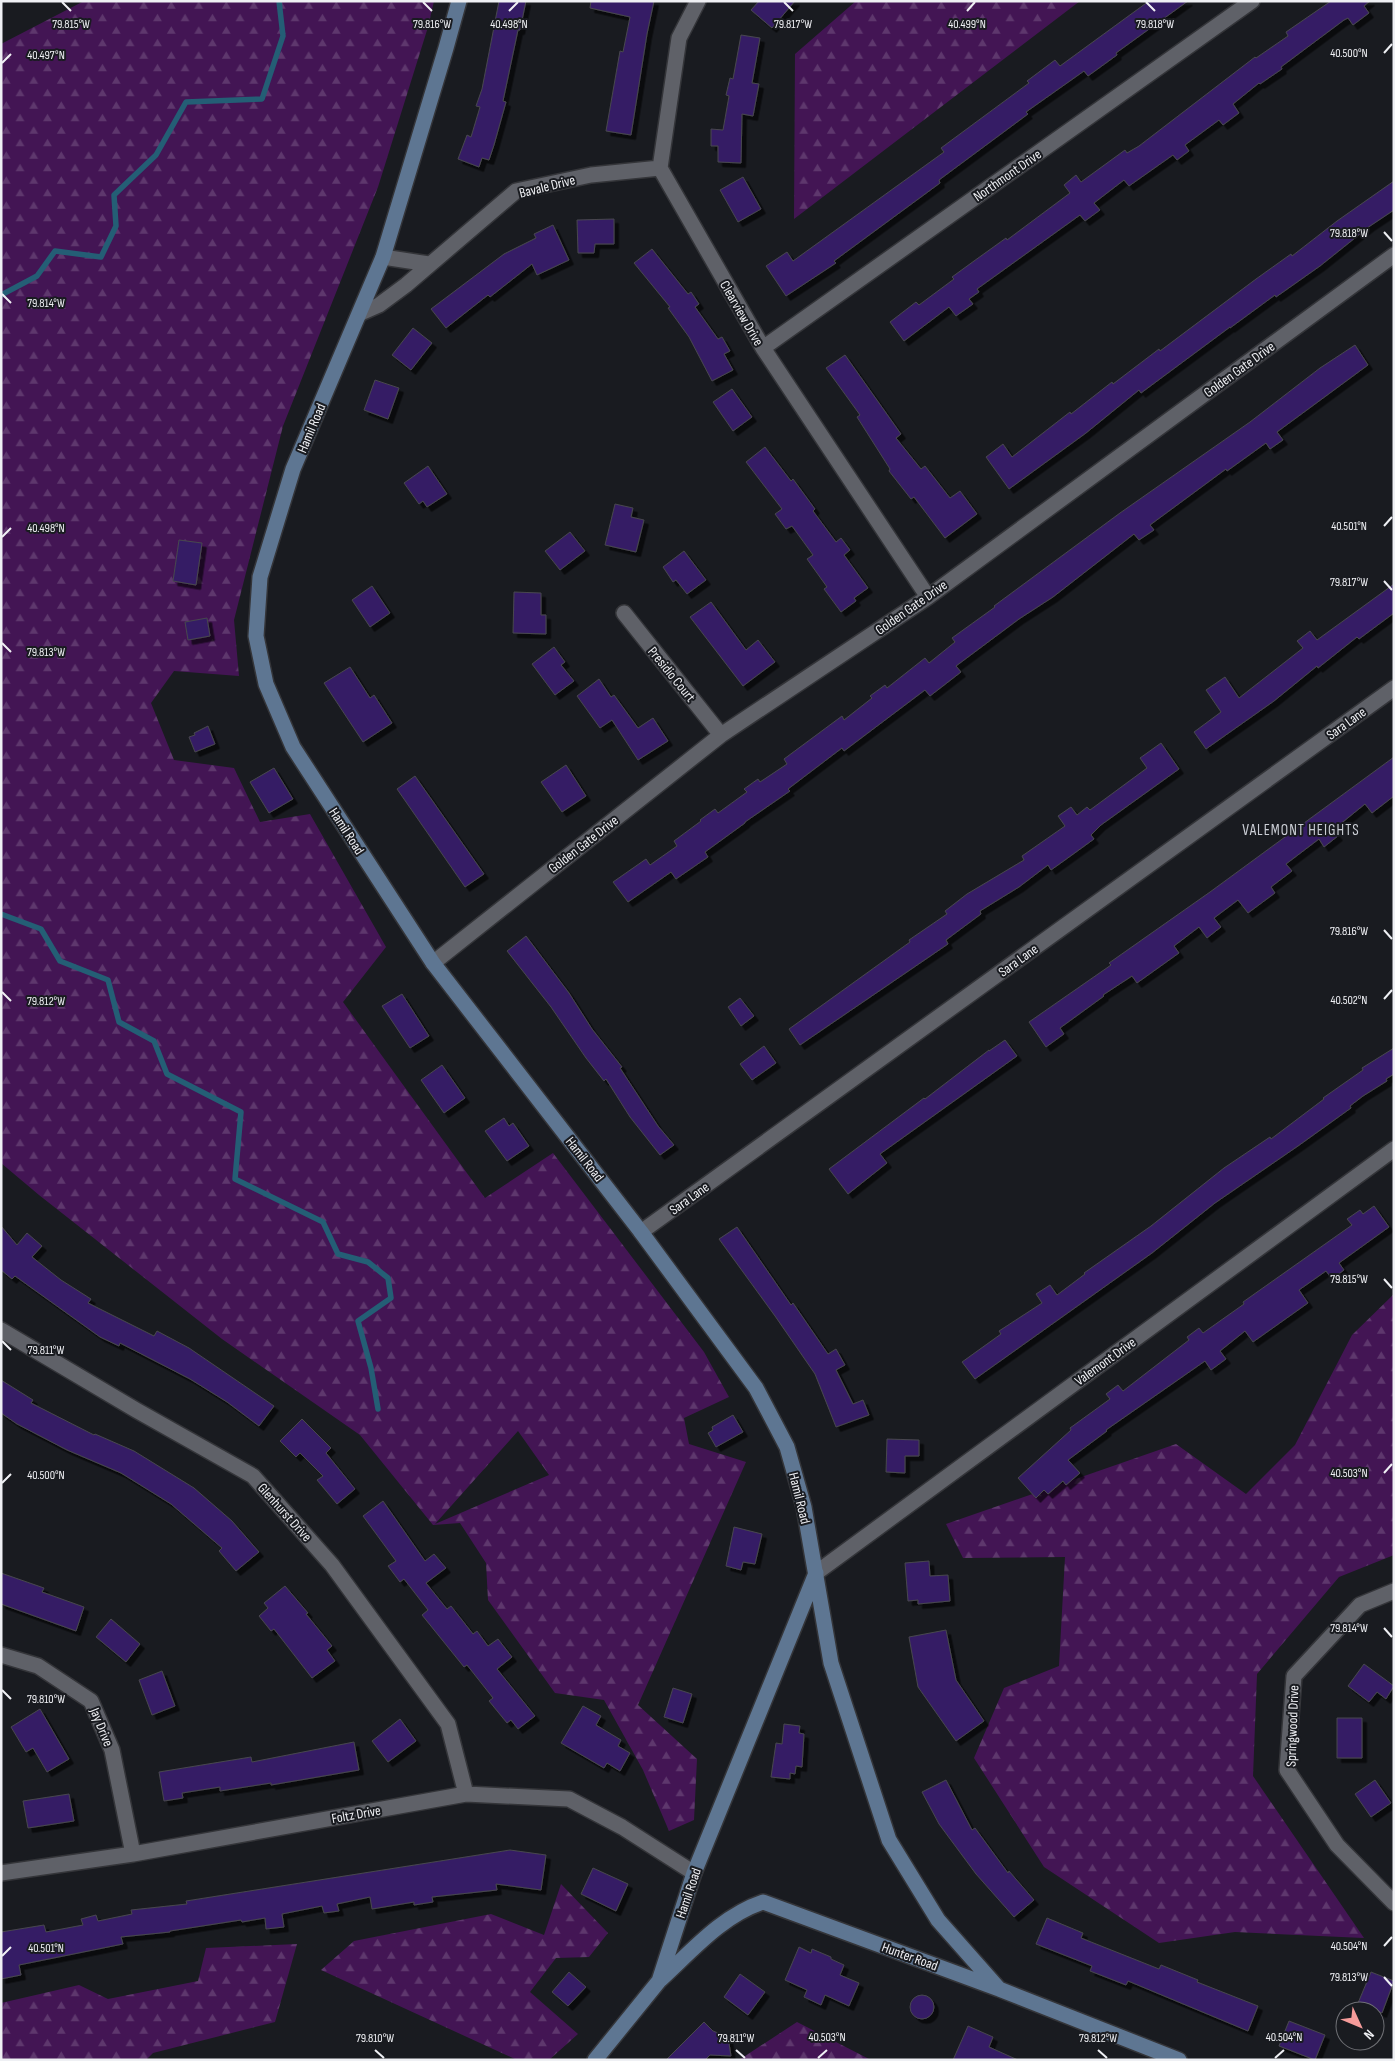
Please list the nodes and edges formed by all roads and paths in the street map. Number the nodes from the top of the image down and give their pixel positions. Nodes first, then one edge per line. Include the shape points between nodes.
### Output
1 (459, 1) edge
2 (698, 1) edge
3 (1252, 1) edge
4 (660, 168) junction
5 (1394, 256) edge
6 (383, 257) junction
7 (429, 264) junction
8 (361, 313) junction
9 (763, 348) junction
10 (928, 597) junction
11 (624, 613) dead end
12 (1394, 688) edge
13 (722, 735) junction
14 (432, 963) junction
15 (1394, 1149) edge
16 (641, 1232) junction
17 (1, 1330) edge
18 (816, 1573) junction
19 (1394, 1591) edge
20 (1, 1655) edge
21 (466, 1794) junction
22 (133, 1854) junction
23 (694, 1873) junction
24 (1, 1874) edge
25 (1394, 1903) edge
26 (659, 1981) junction
27 (998, 1989) junction
28 (1155, 2055) edge
29 (595, 2060) edge
30 (1179, 2060) edge

1 - 6 street, Hamil Road
2 - 4 street via 679,38
3 - 9 street, Northmont Drive
4 - 7 street, Bavale Drive via 591,175 516,191
4 - 9 street, Clearview Drive
5 - 10 street, Golden Gate Drive
6 - 7 street
6 - 8 street, Hamil Road
7 - 8 street, Bavale Drive via 379,305
8 - 14 street, Hamil Road via 294,469 260,577 256,636 266,684 293,747
9 - 10 street, Clearview Drive
10 - 13 street, Golden Gate Drive
11 - 13 street, Presidio Court
12 - 16 street, Sara Lane
13 - 14 street, Golden Gate Drive
14 - 16 street, Hamil Road
15 - 18 street, Valemont Drive
16 - 18 street, Hamil Road via 756,1388 787,1447 804,1507
17 - 21 street, Glenhurst Drive via 253,1476 332,1565 448,1724
18 - 23 street, Hamil Road
18 - 27 street, Hamil Road via 831,1663 889,1840 938,1920
19 - 25 street, Springwood Drive via 1360,1605 1294,1676 1287,1770 1337,1846
20 - 22 street, Jay Drive via 38,1666 91,1701 112,1750
21 - 22 street, Foltz Drive
21 - 23 street, Foltz Drive via 569,1799 622,1827
22 - 24 street, Foltz Drive
23 - 26 street, Hamil Road
26 - 27 street, Hunter Road via 724,1922 745,1908 763,1902
26 - 29 street, Hamil Road
27 - 28 street, Hunter Road
28 - 30 street, Hunter Road

